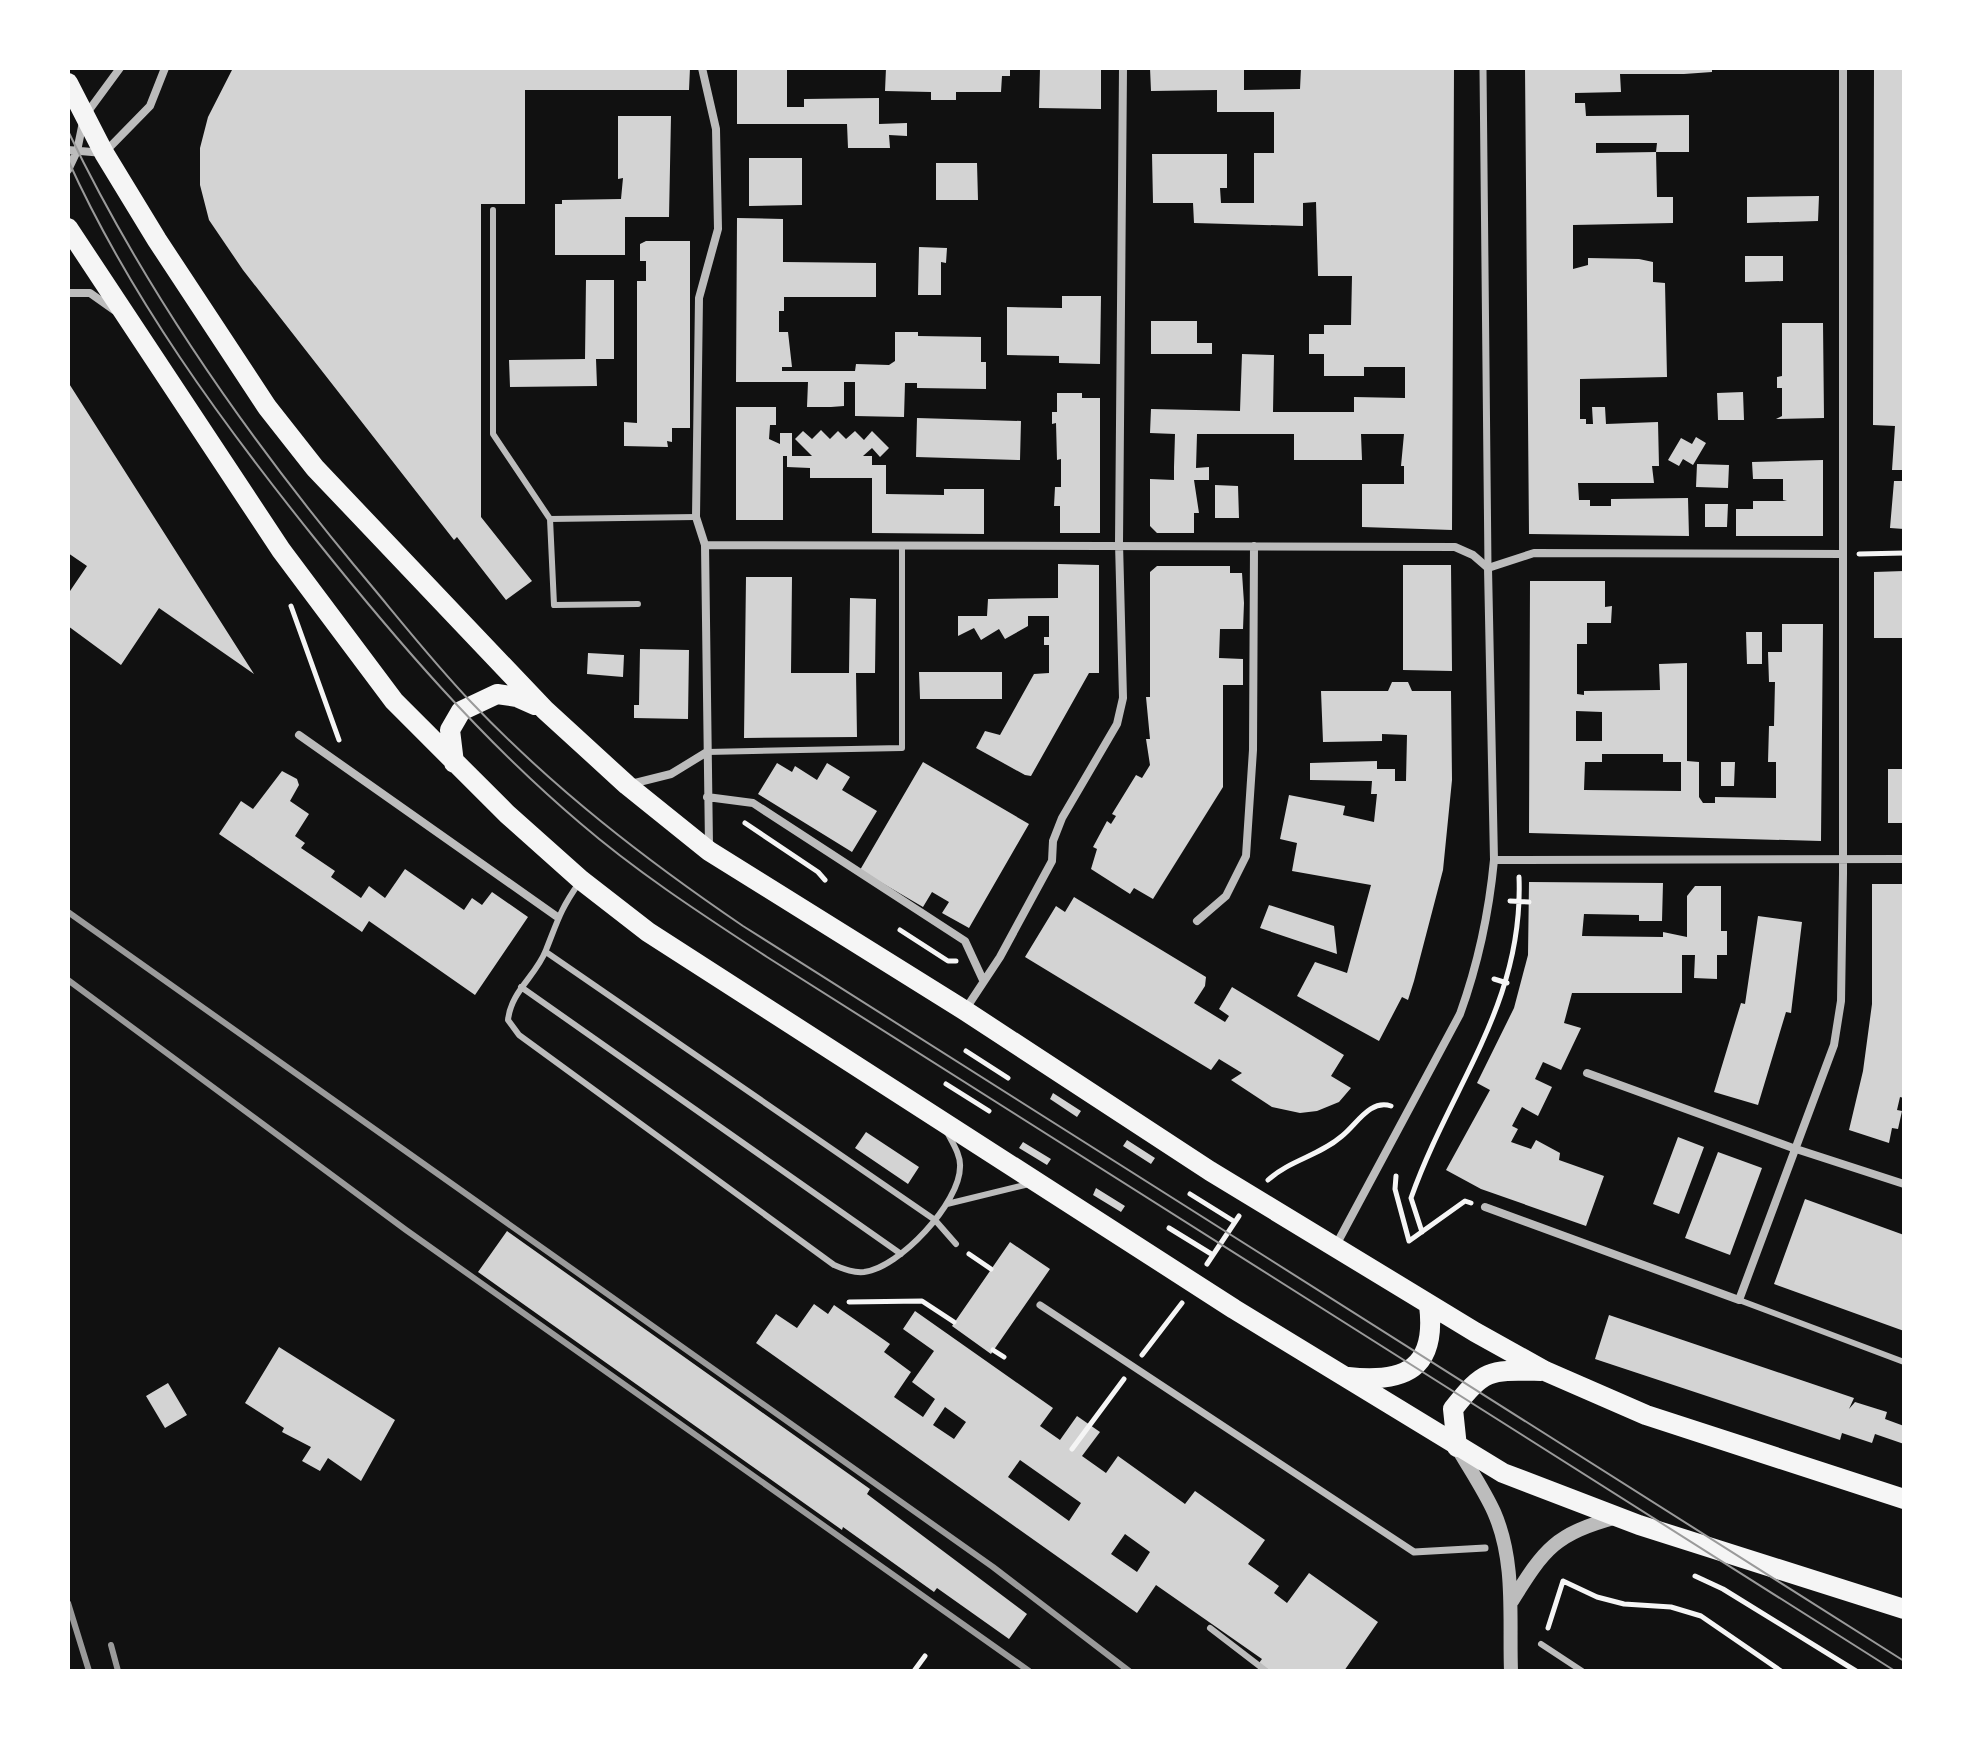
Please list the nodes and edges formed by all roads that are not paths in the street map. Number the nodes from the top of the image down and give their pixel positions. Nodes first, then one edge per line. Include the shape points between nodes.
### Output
1 (120, 68) edge
2 (165, 68) edge
3 (702, 68) edge
4 (1123, 68) edge
5 (1483, 68) edge
6 (1843, 68) edge
7 (68, 83) edge
8 (84, 117) junction
9 (73, 150) edge
10 (104, 153) junction
11 (68, 170) edge
12 (493, 210) dead end
13 (68, 228) edge
14 (68, 293) edge
15 (129, 320) junction
16 (696, 517) junction
17 (550, 519) junction
18 (1119, 543) junction
19 (705, 545) junction
20 (1254, 546) junction
21 (902, 547) junction
22 (1842, 554) junction
23 (1488, 568) junction
24 (638, 604) dead end
25 (545, 710) junction
26 (299, 735) dead end
27 (707, 752) junction
28 (454, 763) junction
29 (627, 785) junction
30 (707, 797) junction
31 (709, 851) junction
32 (1843, 858) junction
33 (1904, 859) edge
34 (1494, 860) junction
35 (581, 880) junction
36 (556, 916) junction
37 (1197, 921) dead end
38 (546, 952) junction
39 (983, 980) junction
40 (521, 987) junction
41 (964, 1010) junction
42 (1587, 1073) dead end
43 (943, 1122) junction
44 (1793, 1148) junction
45 (1038, 1182) junction
46 (1904, 1184) edge
47 (947, 1204) junction
48 (1485, 1207) road end
49 (935, 1220) junction
50 (956, 1244) road end
51 (1335, 1247) junction
52 (901, 1254) junction
53 (1739, 1300) junction
54 (1040, 1305) dead end
55 (1429, 1305) junction
56 (1904, 1362) edge
57 (1545, 1371) junction
58 (1344, 1377) junction
59 (1457, 1447) junction
60 (1904, 1499) edge
61 (1617, 1517) junction
62 (1485, 1548) dead end
63 (1512, 1601) junction
64 (1904, 1609) edge
65 (1210, 1628) dead end
66 (1541, 1644) road end
67 (1266, 1671) edge
68 (1511, 1671) edge
69 (1582, 1671) edge

1 - 8 street
2 - 10 street via 150,106
3 - 16 street via 716,129 718,229 699,298
4 - 18 street
5 - 23 street
6 - 22 street
7 - 8 main road
8 - 9 street
8 - 10 main road
9 - 10 street
9 - 11 street
10 - 25 main road via 267,407 315,468
12 - 17 lane via 493,434
13 - 15 main road
14 - 15 street via 90,293
15 - 28 main road via 332,622 394,701
16 - 17 lane
16 - 19 street
17 - 24 lane via 554,605
18 - 20 street
18 - 21 street
18 - 39 street via 1117,724 1062,818 1052,861
19 - 21 street
19 - 27 street
20 - 23 street via 1455,547
20 - 37 street via 1254,705 1246,856 1226,896
21 - 27 lane via 902,748
22 - 23 street via 1534,553
22 - 32 street
23 - 34 street
25 - 28 main road via 497,694 473,703 450,730
25 - 29 main road
26 - 36 street
27 - 29 street via 671,774
27 - 30 street
28 - 35 main road
29 - 31 main road
30 - 31 street
30 - 39 street via 753,803 965,941
31 - 41 main road
32 - 33 street
32 - 34 street
32 - 44 street via 1841,1001 1834,1045
34 - 51 street via 1490,901 1460,1014
35 - 36 lane
35 - 43 main road via 648,932
36 - 38 lane
38 - 40 lane
38 - 49 lane
39 - 41 street
40 - 52 lane
40 - 52 lane via 510,1004 508,1020 519,1035 834,1265 865,1272
41 - 51 main road
42 - 44 street
43 - 45 main road
43 - 47 lane via 961,1164
44 - 46 street
44 - 53 street
45 - 47 lane
45 - 58 main road
47 - 49 lane
48 - 53 street
49 - 50 lane
49 - 52 lane
51 - 55 main road
53 - 56 lane
54 - 62 street via 1414,1552
55 - 57 main road
55 - 58 main road via 1429,1340 1414,1367 1381,1380
57 - 59 main road via 1485,1373 1453,1409
57 - 60 main road via 1646,1415
58 - 59 main road
59 - 61 main road via 1536,1488
59 - 63 street via 1494,1511
61 - 63 street via 1583,1526 1552,1544
61 - 64 main road
63 - 68 street
65 - 67 lane
66 - 69 lane

